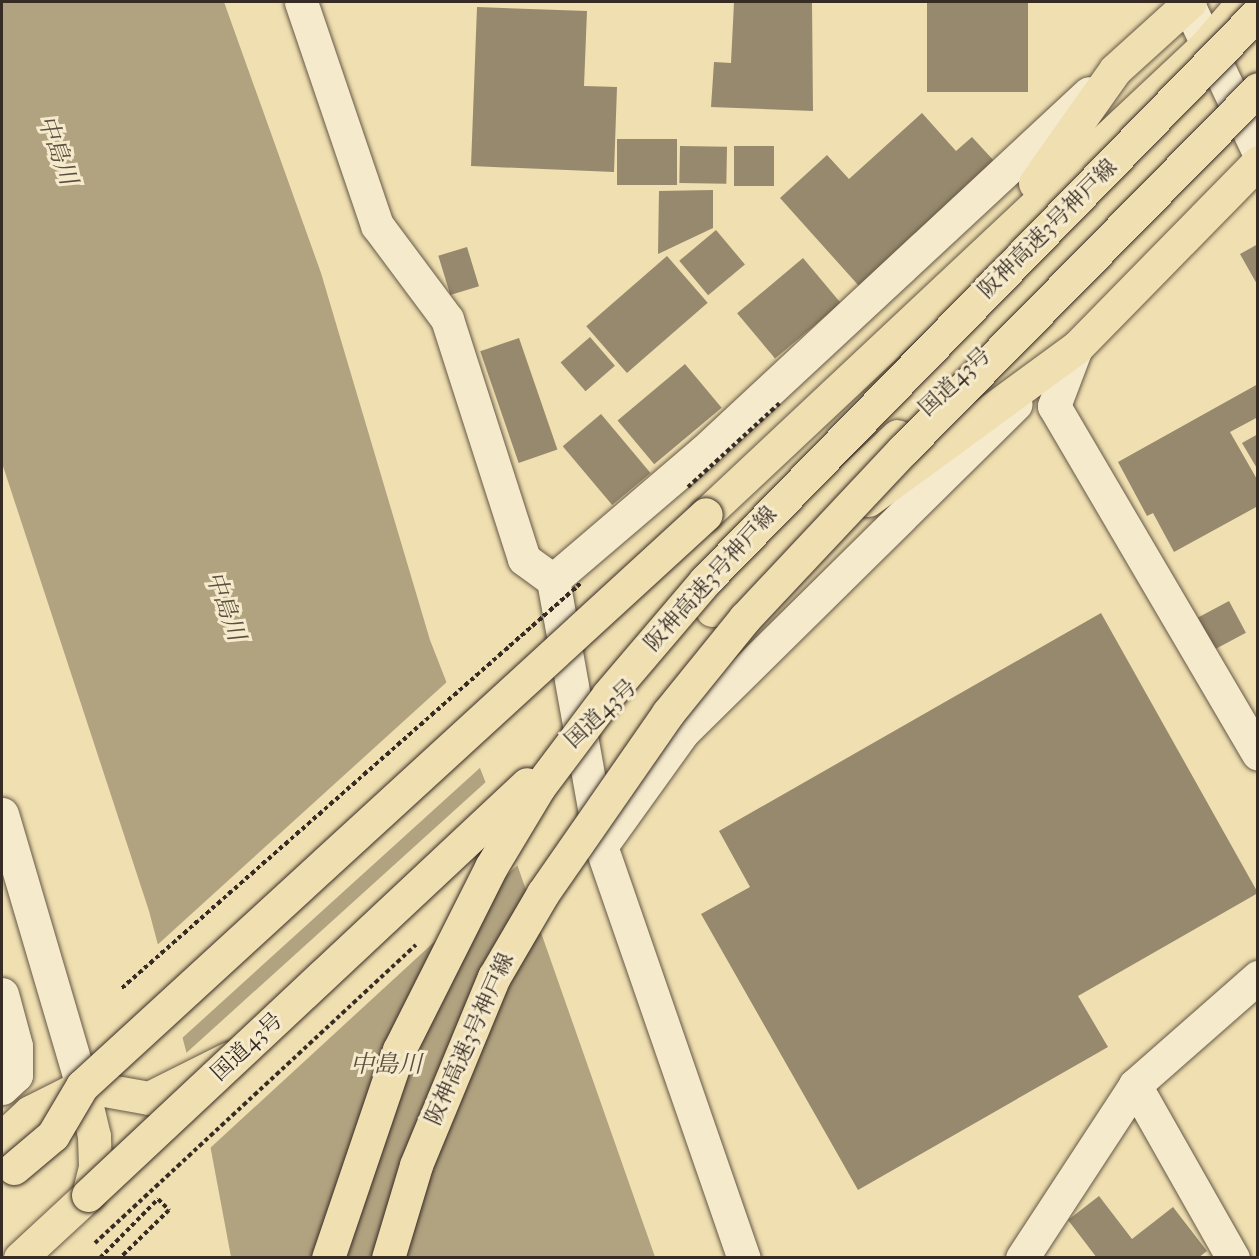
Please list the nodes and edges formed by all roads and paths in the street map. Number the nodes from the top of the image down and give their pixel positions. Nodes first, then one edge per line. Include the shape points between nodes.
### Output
1 (301, 2) edge
2 (1188, 2) edge
3 (1243, 2) edge
4 (1257, 13) edge
5 (1205, 46) junction
6 (1115, 70) junction
7 (1257, 89) edge
8 (1249, 105) edge
9 (1257, 151) edge
10 (1257, 162) edge
11 (998, 237) junction
12 (1076, 348) junction
13 (791, 413) junction
14 (855, 493) junction
15 (680, 494) dead end
16 (587, 579) dead end
17 (553, 580) junction
18 (1257, 754) edge
19 (2, 814) edge
20 (601, 846) junction
21 (426, 936) dead end
22 (1257, 977) edge
23 (122, 988) dead end
24 (2, 994) edge
25 (241, 1052) junction
26 (1135, 1085) junction
27 (82, 1086) junction
28 (2, 1088) edge
29 (2, 1138) edge
30 (2, 1180) edge
31 (88, 1195) junction
32 (95, 1243) dead end
33 (20, 1257) edge
34 (100, 1257) edge
35 (120, 1257) edge
36 (328, 1257) edge
37 (388, 1257) edge
38 (744, 1257) edge
39 (1022, 1257) edge
40 (1233, 1257) edge

1 - 17 street via 377,225 447,319 524,559
2 - 5 street
2 - 6 highway
3 - 5 highway
4 - 36 highway, 阪神高速3号神戸線, bridge via 705,581 608,695 539,787 481,886 399,1050
5 - 8 street
5 - 11 highway
6 - 11 highway
6 - 17 street via 703,452
7 - 37 highway, 阪神高速3号神戸線, bridge via 903,450 745,618 669,713 549,884 494,977 416,1165
8 - 9 street
8 - 14 highway, 国道43号
10 - 12 highway
11 - 13 highway
12 - 14 highway
12 - 18 street via 1054,406
12 - 20 street via 683,732
13 - 15 path, bridge
13 - 27 highway, bridge
14 - 25 highway, 国道43号, bridge via 712,610
16 - 23 path, bridge
17 - 20 street
19 - 27 street
20 - 38 street
21 - 32 path, bridge
22 - 26 street
24 - 28 street via 16,1046 16,1075
25 - 27 highway, bridge via 149,1098
25 - 31 highway, 国道43号, bridge
26 - 39 street
26 - 40 street
27 - 29 highway via 30,1112
27 - 30 highway, bridge via 53,1135
27 - 31 highway via 94,1136 95,1166
31 - 33 highway, 国道43号
34 - 35 path via 158,1199 169,1210

